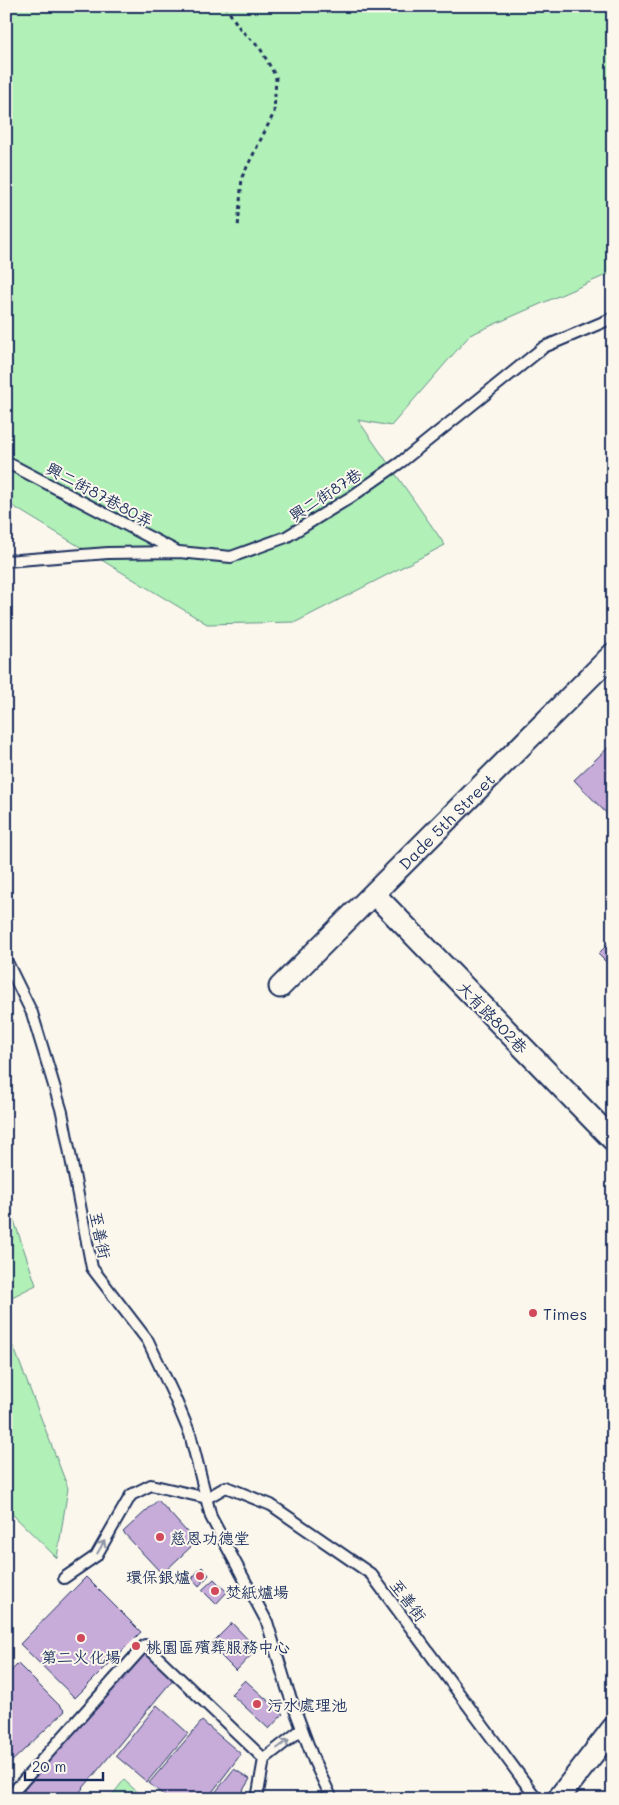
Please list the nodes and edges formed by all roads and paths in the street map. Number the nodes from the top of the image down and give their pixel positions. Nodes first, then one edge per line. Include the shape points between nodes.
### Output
1 (225, 6) edge
2 (238, 228) dead end
3 (613, 318) edge
4 (6, 462) edge
5 (180, 552) junction
6 (6, 561) edge
7 (613, 654) edge
8 (374, 894) junction
9 (6, 960) edge
10 (280, 987) dead end
11 (613, 1140) edge
12 (207, 1498) junction
13 (64, 1578) dead end
14 (613, 1728) edge
15 (302, 1729) junction
16 (264, 1758) junction
17 (7, 1799) edge
18 (257, 1799) edge
19 (332, 1799) edge
20 (538, 1799) edge
21 (558, 1799) edge

1 - 2 path via 241,30 260,48 276,77 274,113 242,177
3 - 5 lane, 興二街87巷 via 544,347 401,462 286,537 231,557
4 - 5 lane, 興二街87巷80弄
5 - 6 lane, 興二街87巷 via 108,552
7 - 8 street, Dade 5th Street
8 - 10 street, Dade 5th Street
8 - 11 street, 大有路802巷
9 - 12 lane, 至善街 via 32,1013 62,1112 92,1268 151,1349 190,1434
13 -> 12 lane via 96,1556 131,1495 152,1484
12 - 15 lane, 至善街 via 211,1517 267,1622
12 - 20 lane, 至善街 via 226,1487 271,1505 371,1574
14 - 21 street
16 -> 15 lane
15 - 19 lane, 至善街
16 - 17 lane via 145,1645
16 - 18 lane

